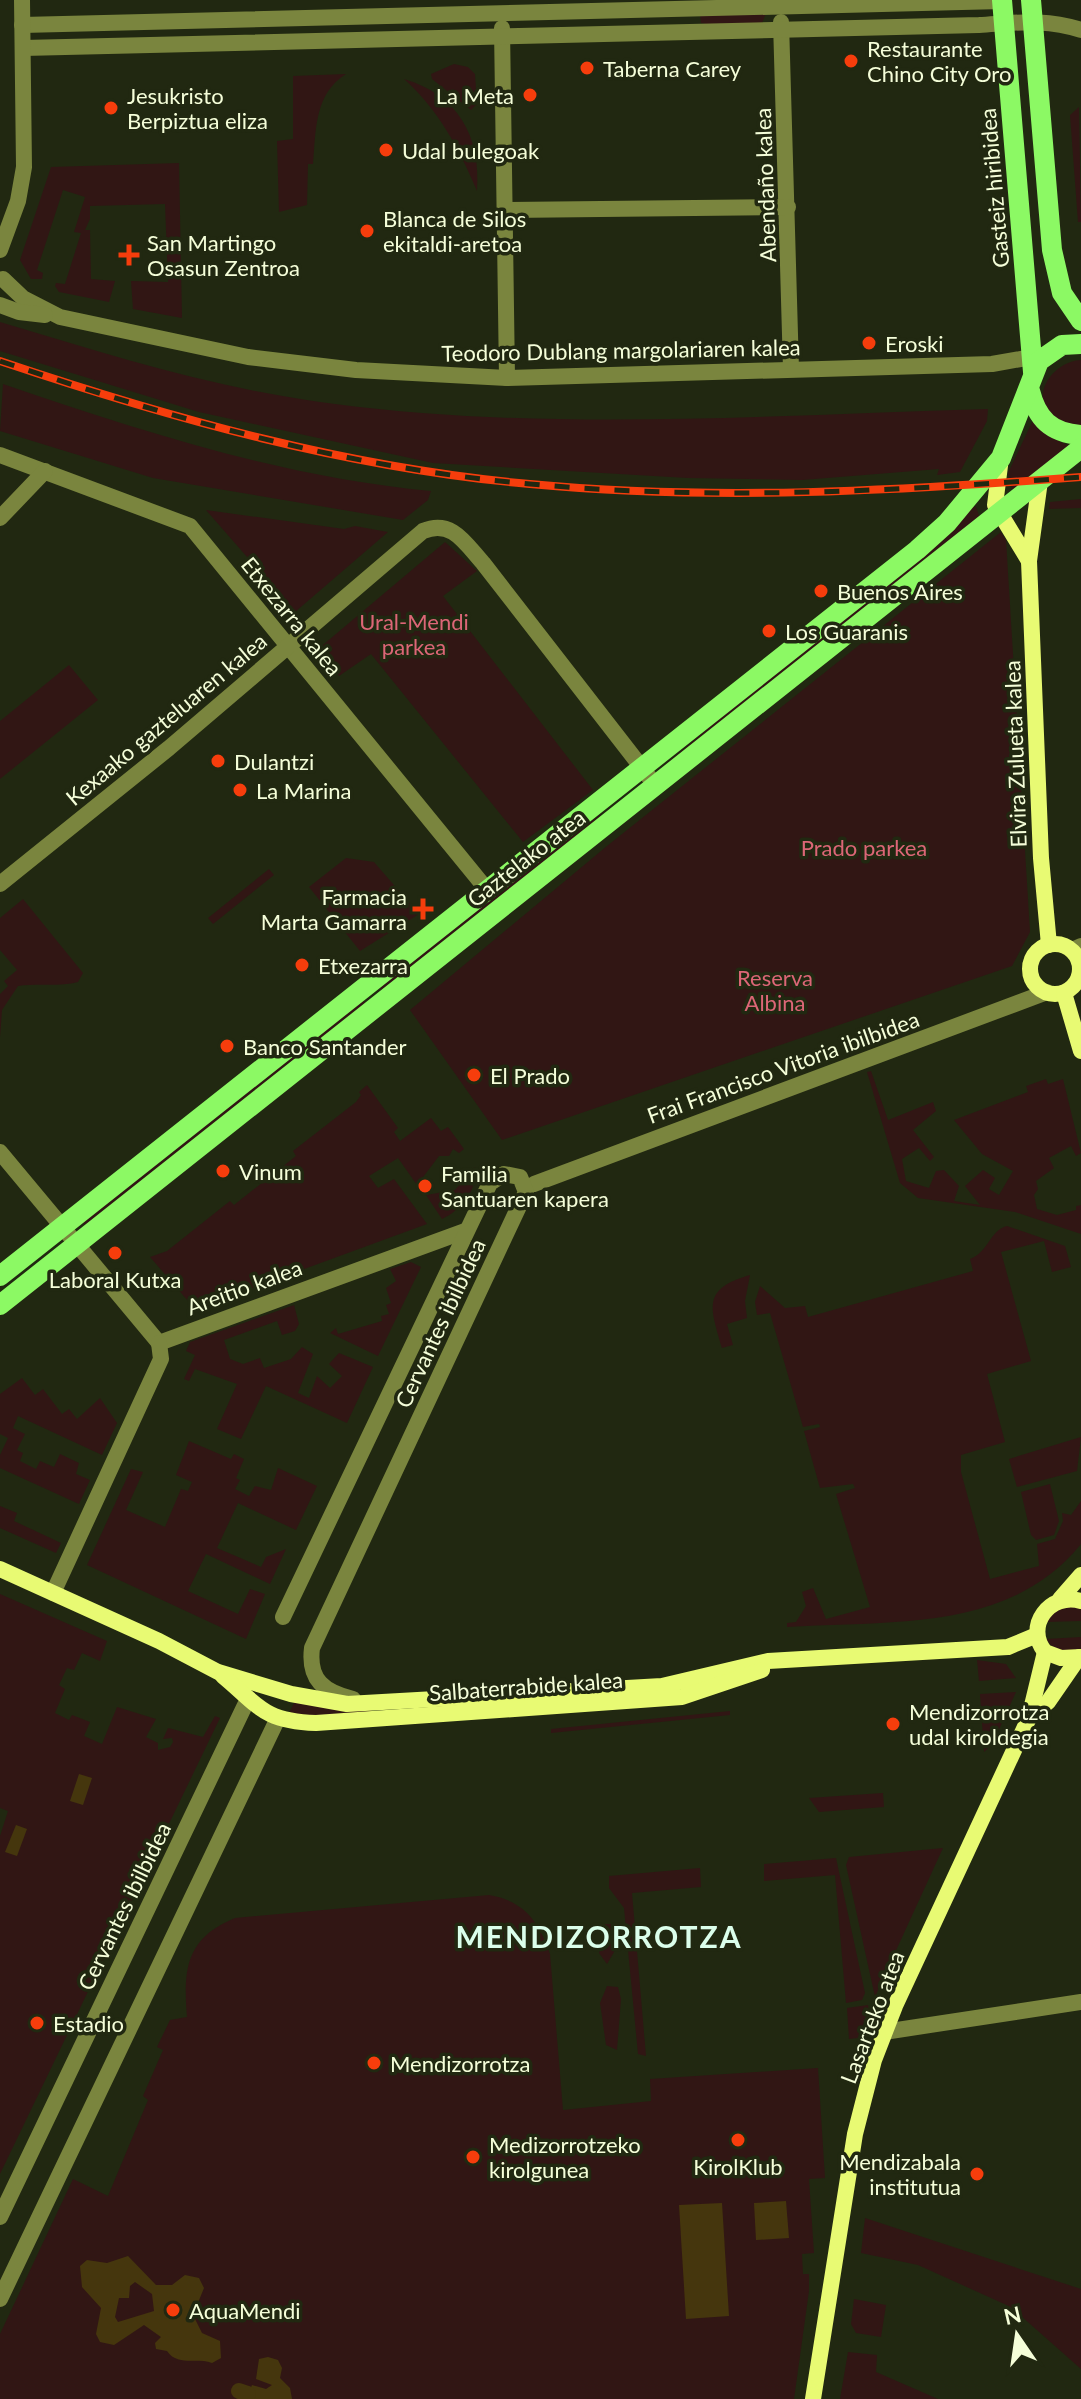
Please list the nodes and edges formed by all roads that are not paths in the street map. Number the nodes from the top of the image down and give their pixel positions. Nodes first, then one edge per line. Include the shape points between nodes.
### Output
1 (22, 0) edge
2 (1002, 0) edge
3 (780, 3) edge
4 (692, 4) edge
5 (1032, 10) edge
6 (500, 13) junction
7 (1003, 24) junction
8 (22, 25) junction
9 (782, 29) junction
10 (1081, 30) edge
11 (692, 32) junction
12 (502, 36) junction
13 (23, 48) junction
14 (18, 189) junction
15 (788, 207) junction
16 (505, 210) junction
17 (0, 225) edge
18 (0, 250) edge
19 (1, 280) edge
20 (0, 305) edge
21 (55, 315) junction
22 (1081, 321) edge
23 (1081, 334) edge
24 (1048, 361) edge
25 (791, 369) junction
26 (507, 378) junction
27 (1081, 435) edge
28 (1081, 448) edge
29 (0, 455) edge
30 (1001, 458) junction
31 (45, 471) junction
32 (1040, 481) junction
33 (999, 516) junction
34 (0, 518) edge
35 (1029, 561) junction
36 (287, 647) junction
37 (643, 769) junction
38 (643, 796) junction
39 (0, 884) edge
40 (488, 891) junction
41 (1049, 945) junction
42 (1077, 948) edge
43 (1080, 979) edge
44 (1056, 992) junction
45 (1081, 1051) edge
46 (0, 1152) edge
47 (534, 1184) dead end
48 (61, 1226) junction
49 (465, 1231) junction
50 (77, 1244) junction
51 (0, 1276) edge
52 (0, 1305) edge
53 (159, 1343) junction
54 (0, 1569) edge
55 (1081, 1575) edge
56 (53, 1593) junction
57 (1060, 1599) junction
58 (1081, 1601) edge
59 (283, 1617) dead end
60 (1042, 1646) junction
61 (1080, 1657) edge
62 (789, 1662) junction
63 (218, 1672) junction
64 (247, 1701) junction
65 (374, 1705) junction
66 (270, 1715) junction
67 (1029, 1718) junction
68 (1081, 2002) edge
69 (884, 2032) junction
70 (0, 2217) edge
71 (0, 2299) edge
72 (813, 2399) edge

1 - 8 street
2 - 3 street
2 - 7 main road, Gasteiz hiribidea
3 - 4 street
3 - 9 street, Abendaño kalea
4 - 6 street
4 - 11 street
5 - 7 street
5 - 10 street
5 - 22 main road via 1052,250 1062,293
6 - 8 street
6 - 12 street
7 - 9 street
7 - 24 main road, Gasteiz hiribidea
8 - 13 street
9 - 11 street
9 - 15 street, Abendaño kalea
11 - 12 street
12 - 13 street
12 - 16 street
13 - 14 street via 24,167
14 - 17 street
14 - 18 street
15 - 16 street
15 - 25 street, Abendaño kalea
16 - 26 street
19 - 21 street, Teodoro Dublang margolariaren kalea
20 - 21 street, Teodoro Dublang margolariaren kalea via 27,314
21 - 26 street, Teodoro Dublang margolariaren kalea via 289,363
23 - 24 main road
24 - 25 street, Teodoro Dublang margolariaren kalea
24 - 27 main road via 1034,408 1060,432
24 - 30 main road, Gaztelako atea
25 - 26 street, Teodoro Dublang margolariaren kalea
28 - 32 main road, Gaztelako atea
29 - 31 street, Etxezarra kalea
30 - 33 street via 994,489
30 - 37 main road, Gaztelako atea via 940,530
31 - 34 street
31 - 36 street, Etxezarra kalea via 190,526
32 - 33 main road, Gaztelako atea
32 - 35 street, Elvira Zulueta kalea
33 - 35 street
33 - 38 main road, Gaztelako atea
35 - 41 street, Elvira Zulueta kalea
36 - 37 street, Kexaako gazteluaren kalea via 423,531 444,526 483,563
36 - 39 street, Kexaako gazteluaren kalea
36 - 40 street, Etxezarra kalea
37 - 38 street via 651,781
37 - 40 main road, Gaztelako atea
38 - 50 main road, Gaztelako atea
40 - 48 main road, Gaztelako atea
41 - 42 street
41 - 44 street via 1037,952 1031,965 1033,981
42 - 43 street
43 - 44 street
44 - 45 street
44 - 47 street, Frai Francisco Vitoria ibilbidea
46 - 48 street
48 - 50 street
48 - 51 main road, Gaztelako atea
49 - 53 street, Areitio kalea
49 - 59 street, Cervantes ibilbidea
49 - 65 street, Cervantes ibilbidea via 490,1183 504,1174 520,1177 526,1192 312,1648 322,1688
50 - 52 main road, Gaztelako atea
50 - 53 street
53 - 56 street via 161,1359
54 - 56 street
55 - 57 street
56 - 63 street
57 - 58 street
57 - 60 street, Lasarteko atea via 1045,1610
60 - 61 street, Salbaterrabide kalea via 1061,1658
60 - 62 street, Salbaterrabide kalea
60 - 67 street, Lasarteko atea
61 - 67 street, Lasarteko atea via 1048,1702
62 - 65 street, Salbaterrabide kalea via 751,1663 662,1686
62 - 66 street, Salbaterrabide kalea via 682,1697 340,1721
63 - 64 street
63 - 65 street, Salbaterrabide kalea via 333,1703
64 - 66 street
64 - 70 street, Cervantes ibilbidea
66 - 71 street
67 - 69 street, Lasarteko atea
68 - 69 street
69 - 72 street, Lasarteko atea via 855,2134

